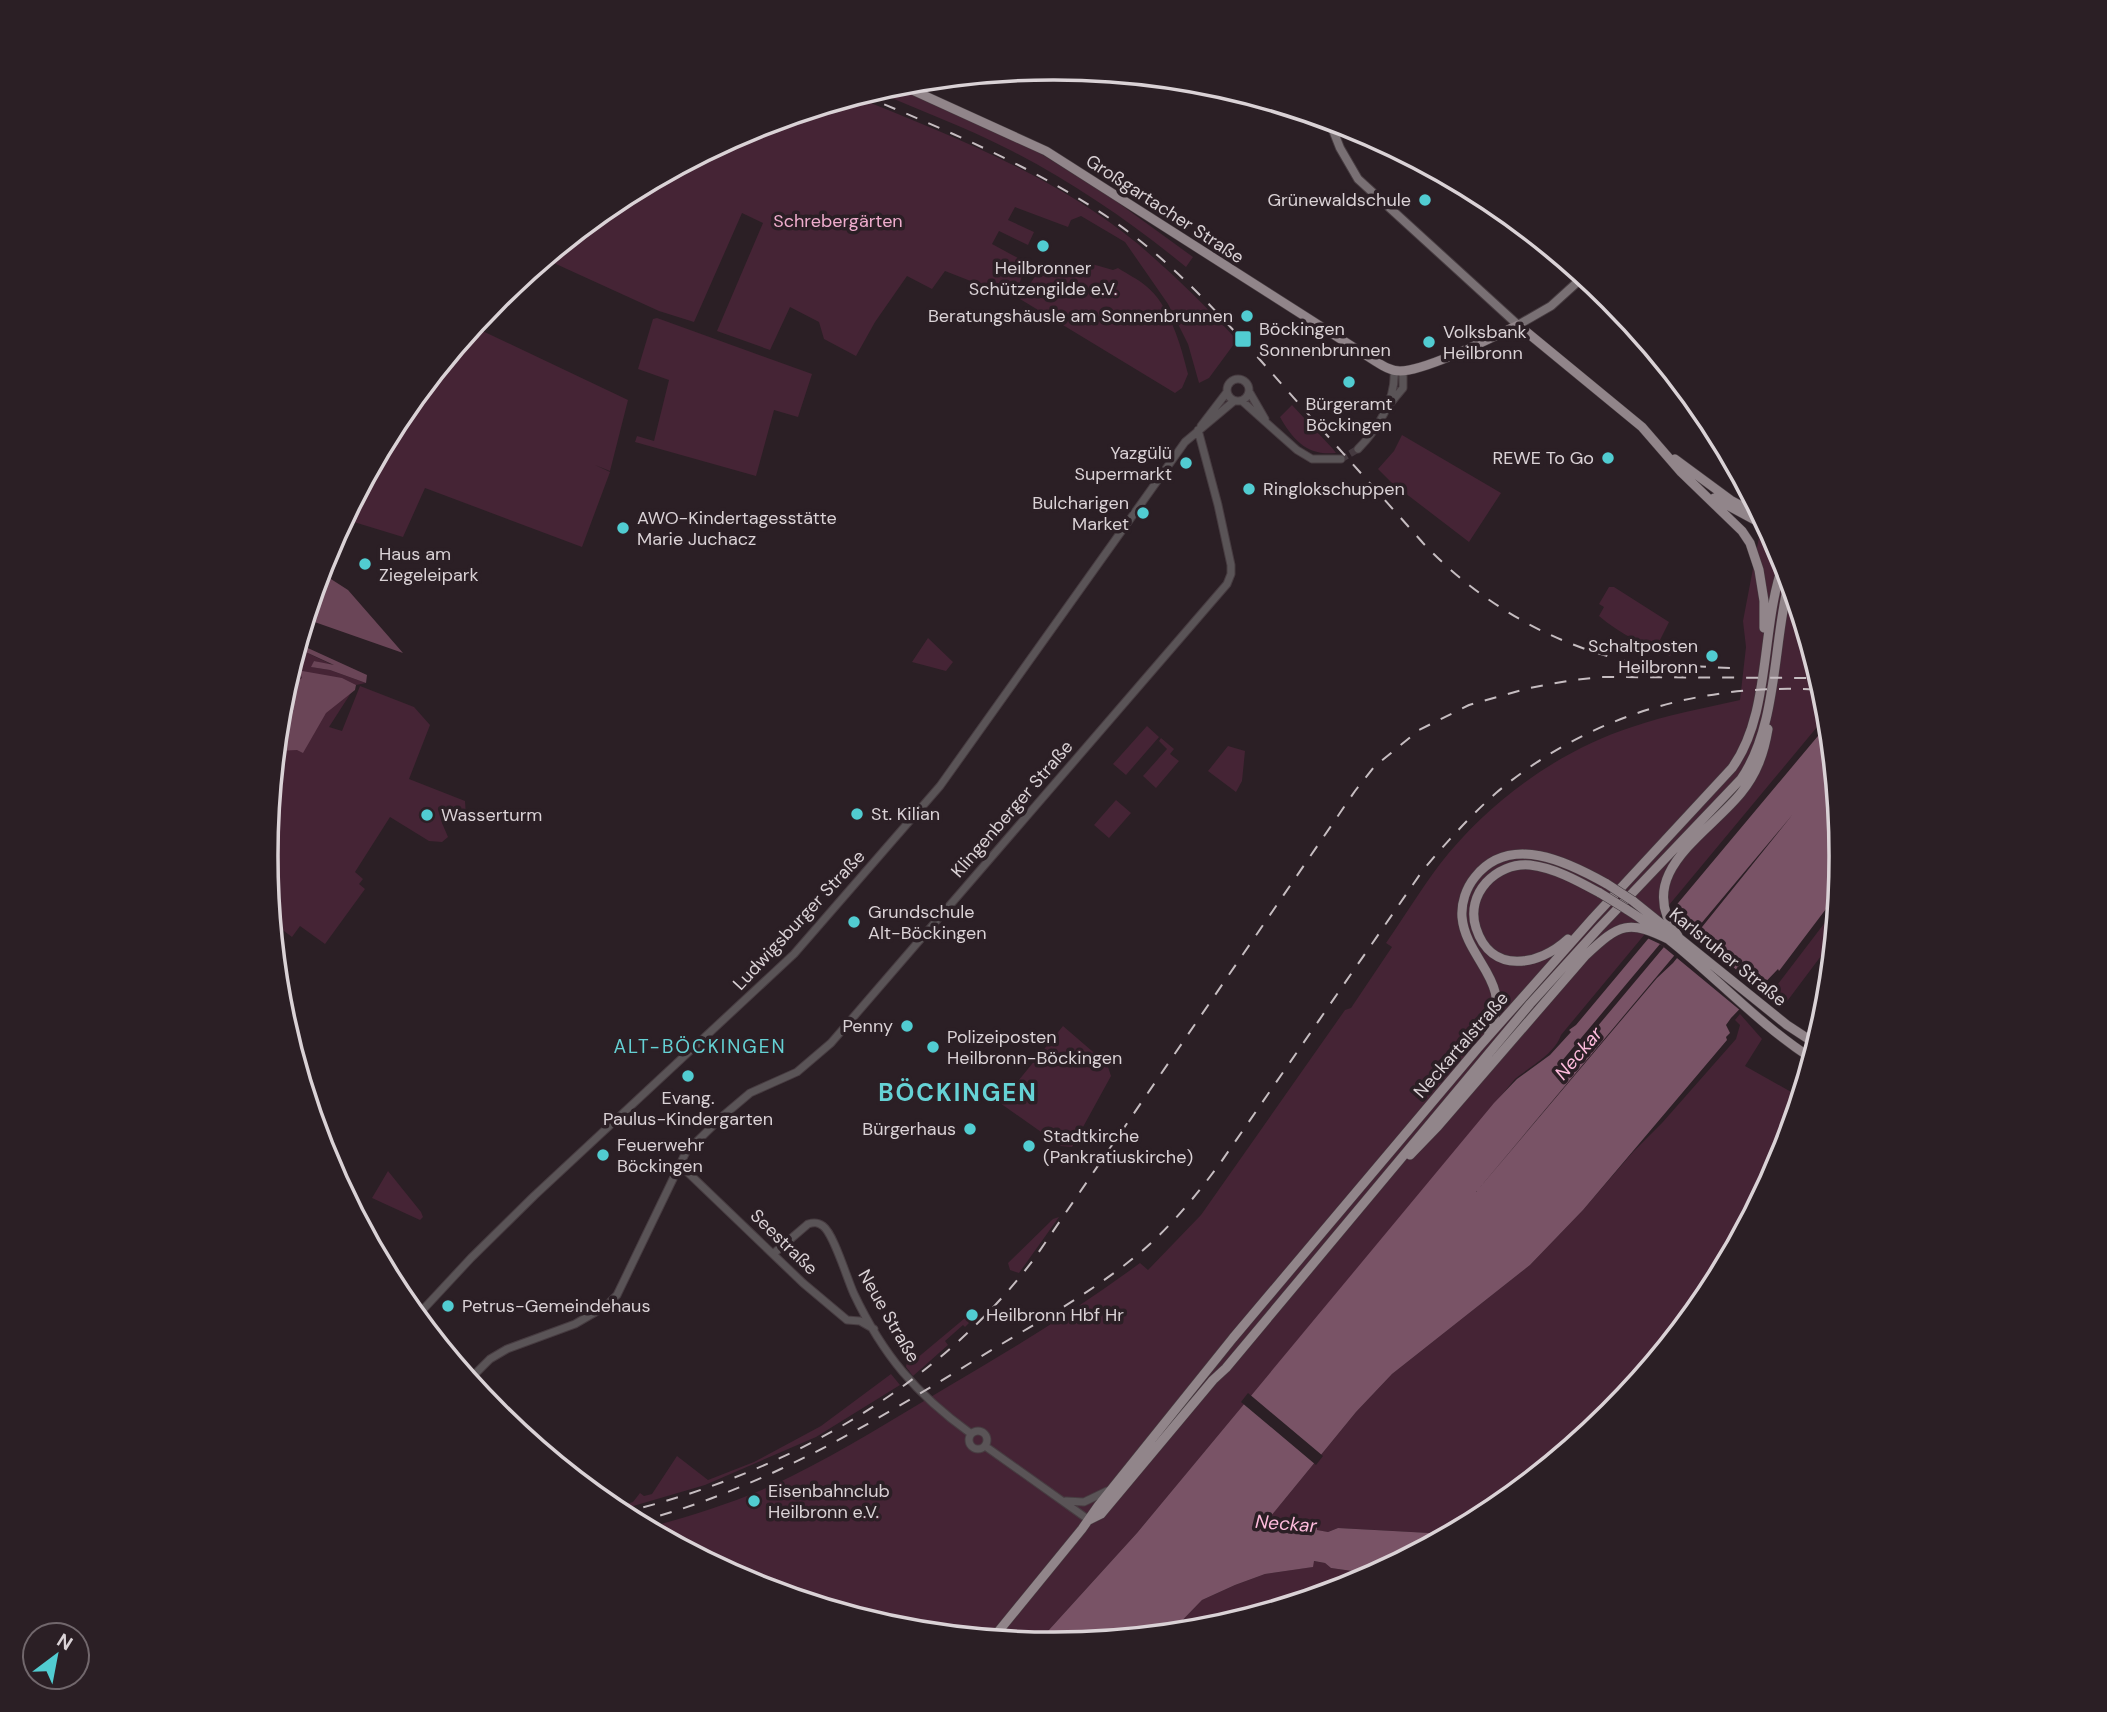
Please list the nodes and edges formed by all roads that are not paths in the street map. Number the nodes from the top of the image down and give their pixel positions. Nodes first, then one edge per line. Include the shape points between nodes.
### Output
1 (919, 92) edge
2 (1335, 134) edge
3 (1576, 283) edge
4 (1518, 324) junction
5 (1402, 371) junction
6 (1227, 392) junction
7 (1250, 393) junction
8 (1238, 401) junction
9 (1267, 422) junction
10 (1198, 430) junction
11 (1358, 449) tunnel mouth
12 (1664, 451) junction
13 (1341, 459) tunnel mouth
14 (1701, 490) junction
15 (1747, 509) edge
16 (1751, 518) edge
17 (1778, 581) edge
18 (1785, 599) edge
19 (1765, 655) junction
20 (1769, 699) junction
21 (1629, 905) junction
22 (1593, 918) junction
23 (1651, 924) junction
24 (1675, 938) junction
25 (1807, 1038) edge
26 (1477, 1049) junction
27 (1804, 1053) edge
28 (679, 1164) junction
29 (1382, 1183) junction
30 (773, 1254) junction
31 (424, 1308) edge
32 (874, 1329) junction
33 (476, 1373) edge
34 (970, 1433) junction
35 (985, 1446) junction
36 (1113, 1487) junction
37 (1062, 1500) junction
38 (1089, 1520) junction
39 (1000, 1630) edge

1 - 5 main road, Großgartacher Straße via 1046,152 1279,302 1375,361
2 - 4 main road via 1358,179
3 - 4 main road via 1551,306
4 - 5 main road
4 - 12 main road via 1613,401
5 - 11 street via 1403,388
6 - 7 street via 1236,379 1247,382
6 - 8 street
6 - 10 street, Ludwigsburger Straße
7 - 8 street
7 - 9 street
8 - 9 street
8 - 10 street, Ludwigsburger Straße
9 - 13 street via 1289,445 1312,459
10 - 28 street, Klingenberger Straße via 1231,565 1224,587 831,1043 797,1072 750,1093 715,1123
10 - 31 street, Ludwigsburger Straße via 1128,519 940,786 794,954 534,1196
12 - 14 main road
12 - 15 main road
14 - 16 main road
14 - 19 main road via 1742,531 1753,550 1763,593
17 - 19 main road, Neckartalstraße
18 - 20 main road, Neckartalstraße
19 - 22 main road, Neckartalstraße via 1751,732 1740,757
20 - 24 main road, Neckartalstraße via 1765,745 1755,773 1667,874 1663,909
20 - 29 main road, Neckartalstraße via 1754,756 1735,788 1530,1004
21 - 22 main road, bridge via 1555,871 1527,865 1499,871 1485,882 1475,902 1475,927 1488,948 1517,962 1550,954
21 - 23 main road
21 - 26 main road, bridge via 1607,884 1559,860 1508,856 1481,870 1462,906 1463,925 1493,982 1497,1005
22 - 26 main road, Neckartalstraße
23 - 24 main road
23 - 24 main road, Karlsruher Straße
23 - 29 main road, Neckartalstraße via 1618,929 1585,956 1438,1126
24 - 25 main road, Karlsruher Straße
24 - 27 main road, Karlsruher Straße
26 - 36 main road, Neckartalstraße
28 - 30 street, Seestraße
28 - 33 street, Klingenberger Straße via 617,1295 600,1311 575,1324 506,1349
29 - 38 main road, Neckartalstraße via 1101,1514
30 - 32 street, Seestraße via 847,1320
30 - 32 street, Neue Straße via 808,1224 818,1223 827,1230
32 - 34 street, Neue Straße via 914,1387
34 - 35 street, Neue Straße via 971,1446
34 - 35 street, Neue Straße via 983,1432
35 - 37 street, Neue Straße
36 - 37 street via 1084,1503
36 - 38 main road, Neckartalstraße
37 - 38 street, Neue Straße
38 - 39 main road, Neckartalstraße

